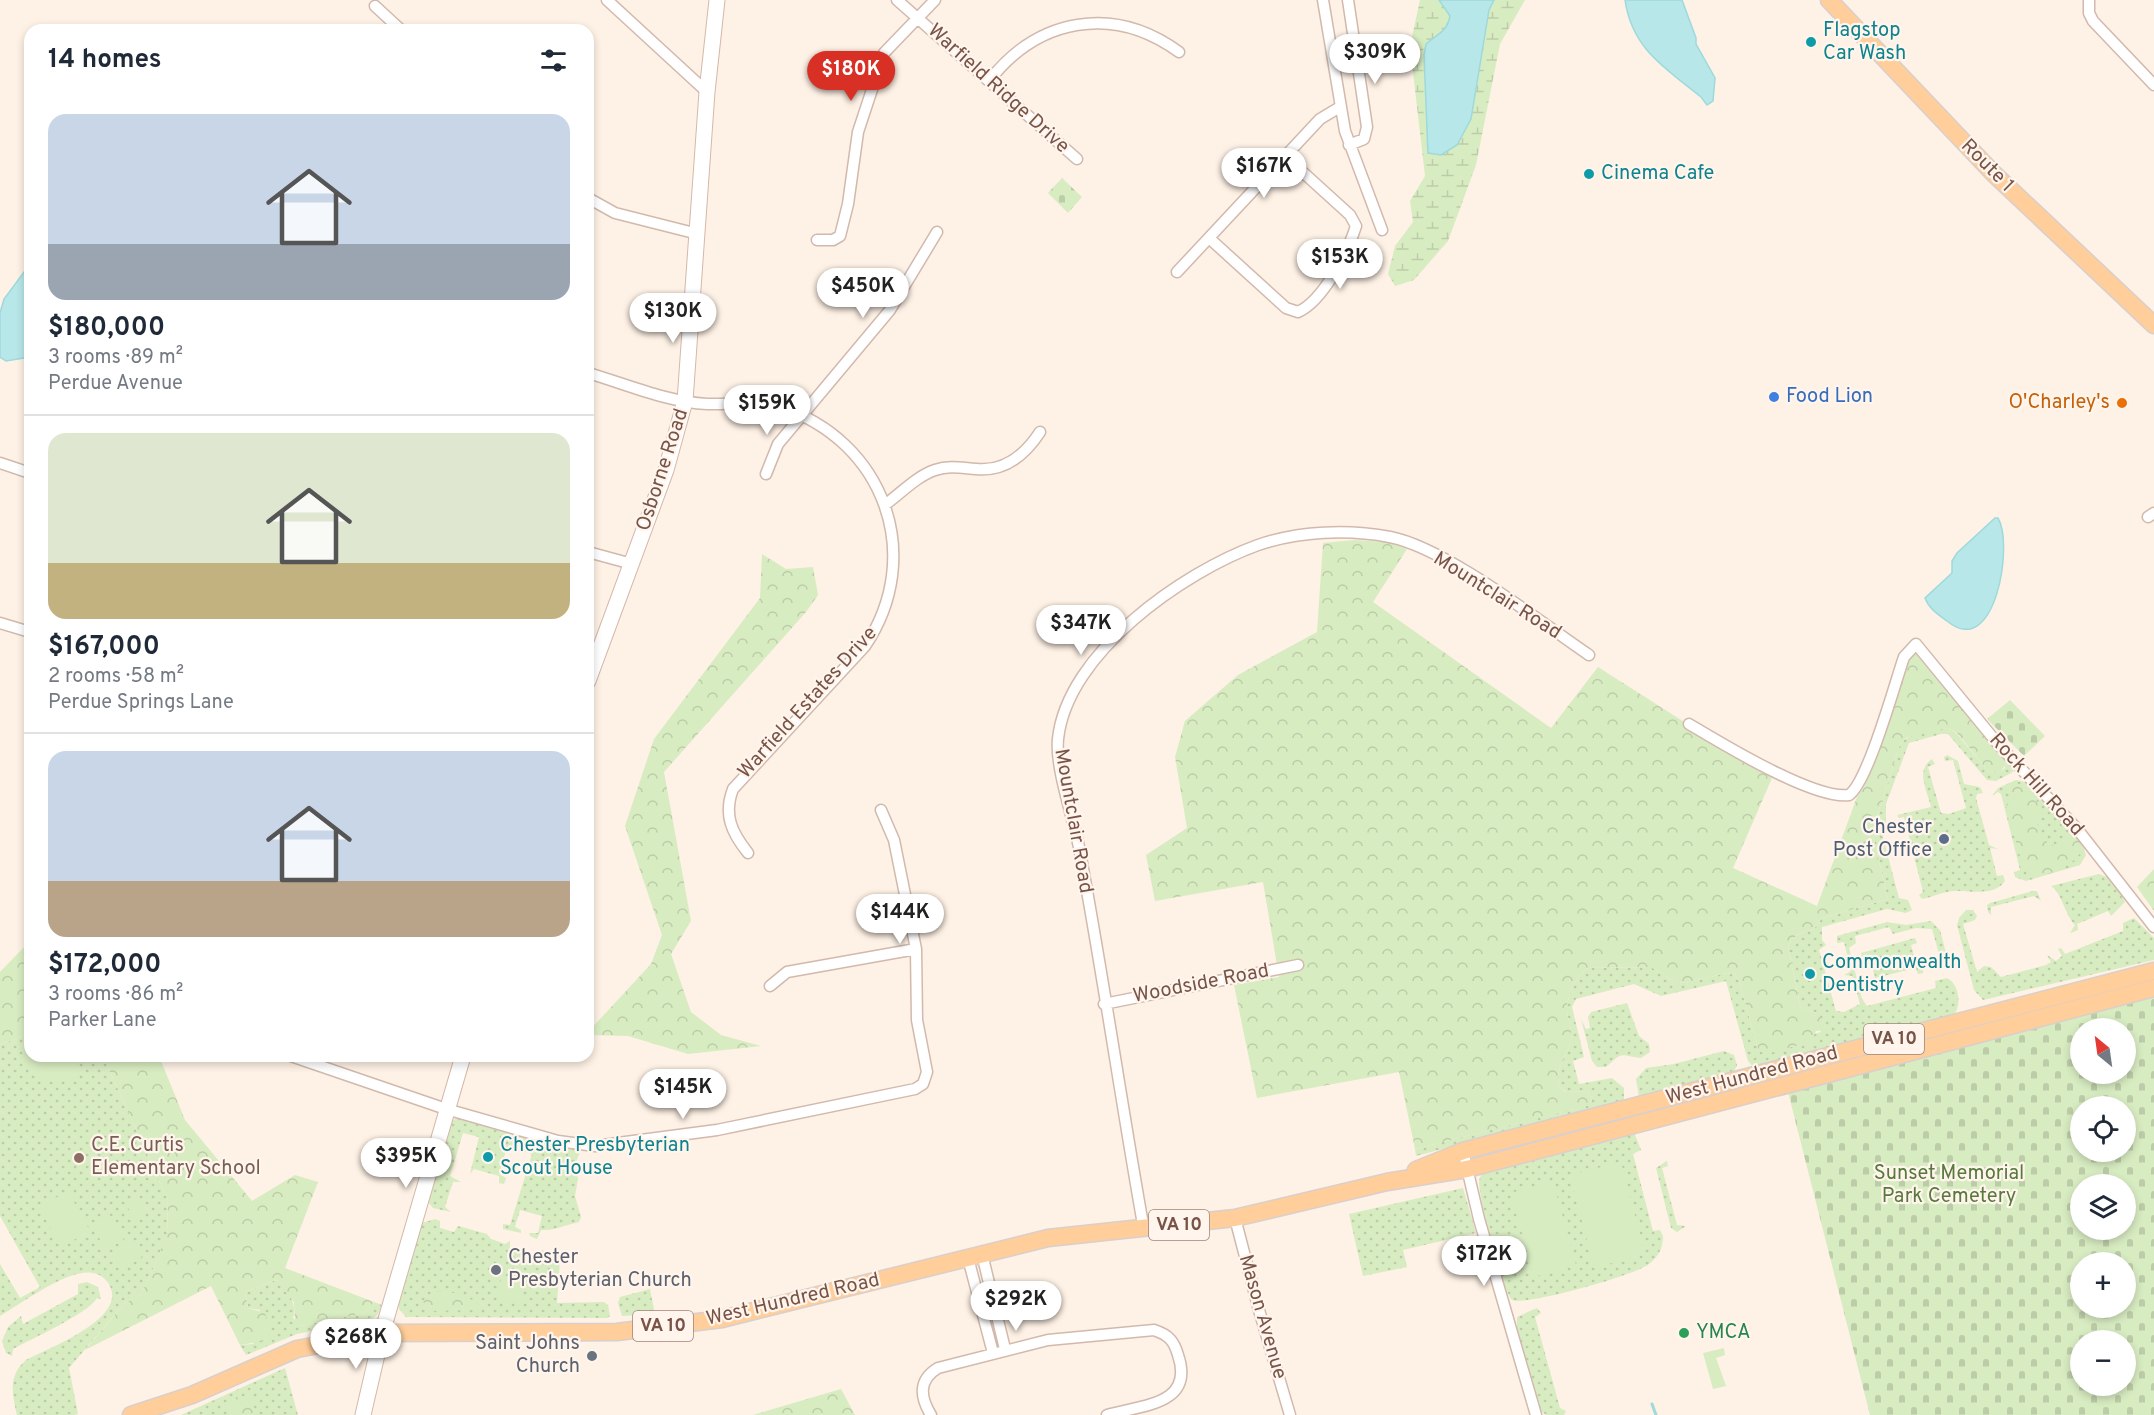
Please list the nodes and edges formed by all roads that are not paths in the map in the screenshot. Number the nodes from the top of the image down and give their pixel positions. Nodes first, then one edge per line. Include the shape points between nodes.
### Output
1 (607, 0) edge
2 (717, 0) edge
3 (897, 0) edge
4 (935, 0) edge
5 (1323, 0) edge
6 (1348, 0) edge
7 (1829, 0) edge
8 (2089, 0) edge
9 (375, 6) dead end
10 (919, 18) junction
11 (394, 24) edge
12 (1179, 52) dead end
13 (989, 81) junction
14 (2154, 85) edge
15 (707, 92) junction
16 (1340, 107) junction
17 (1349, 145) junction
18 (1285, 156) junction
19 (1077, 159) dead end
20 (594, 201) edge
21 (1375, 213) junction
22 (1354, 221) junction
23 (1382, 230) dead end
24 (937, 232) dead end
25 (698, 234) junction
26 (1209, 238) junction
27 (817, 240) dead end
28 (1177, 272) dead end
29 (2154, 325) edge
30 (594, 375) edge
31 (685, 401) junction
32 (801, 415) junction
33 (1040, 432) dead end
34 (0, 463) edge
35 (24, 471) edge
36 (766, 474) dead end
37 (886, 504) junction
38 (594, 554) edge
39 (632, 564) junction
40 (0, 623) edge
41 (24, 630) edge
42 (1589, 655) dead end
43 (594, 665) edge
44 (1689, 724) dead end
45 (881, 810) dead end
46 (748, 853) dead end
47 (2154, 927) edge
48 (916, 949) junction
49 (1298, 964) dead end
50 (2154, 971) edge
51 (770, 986) dead end
52 (2154, 988) edge
53 (1104, 1004) junction
54 (309, 1062) edge
55 (461, 1062) edge
56 (446, 1109) junction
57 (1463, 1151) junction
58 (1467, 1169) junction
59 (1388, 1182) junction
60 (1235, 1218) junction
61 (1144, 1230) junction
62 (975, 1256) junction
63 (382, 1333) junction
64 (1005, 1349) junction
65 (993, 1353) junction
66 (131, 1415) edge
67 (363, 1415) edge
68 (931, 1415) edge
69 (1107, 1415) edge
70 (1290, 1415) edge
71 (1536, 1415) edge

1 - 15 street
2 - 15 street, Osborne Road
3 - 10 street, Warfield Ridge Drive
4 - 10 street
5 - 16 street
6 - 17 street via 1366,127 1364,139
7 - 29 main road, Route 1 via 1994,174
8 - 14 street via 2093,21
9 - 11 street
10 - 13 street, Warfield Ridge Drive
10 - 27 street via 884,53 864,107 840,236
12 - 13 street via 1154,36 1119,25 1073,25 1026,44
13 - 19 street, Warfield Ridge Drive
15 - 25 street, Osborne Road
16 - 17 street
16 - 18 street via 1320,118
17 - 21 street
18 - 22 street
18 - 26 street
20 - 25 street via 615,213
21 - 22 street
21 - 23 street
22 - 26 street via 1354,232 1333,277 1298,312 1286,308
24 - 32 street via 890,310
25 - 31 street, Osborne Road
26 - 28 street
30 - 31 street, Warfield Estates Drive
31 - 32 street, Warfield Estates Drive via 760,403
31 - 39 street, Osborne Road via 666,470
32 - 36 street via 778,444
32 - 37 street, Warfield Estates Drive via 861,463
33 - 37 street via 1030,447 1008,464 989,470 955,466 935,470
34 - 35 street
37 - 46 street, Warfield Estates Drive via 894,566 885,611 865,646 733,789 728,811 731,830
38 - 39 street
39 - 43 street, Osborne Road
40 - 41 street
42 - 53 street, Mountclair Road via 1462,570 1419,547 1392,537 1358,533 1319,533 1259,545 1205,571 1145,611 1115,637 1081,679 1063,711 1057,742 1079,847
44 - 47 street, Rock Hill Road via 1779,774 1849,795 1866,769 1904,657 1916,644 1998,744 2078,830
45 - 48 street via 894,840
48 - 51 street via 787,972
48 - 56 street via 917,1020 927,1072 923,1084 906,1092 717,1130 595,1146 558,1141
49 - 53 street, Woodside Road
50 - 57 main road, West Hundred Road / VA 10
52 - 58 main road, West Hundred Road / VA 10
53 - 61 street, Mountclair Road
54 - 56 street
55 - 56 street
56 - 63 street
57 - 58 street
57 - 59 main road, West Hundred Road / VA 10
58 - 59 main road, West Hundred Road / VA 10
58 - 71 street
59 - 60 main road, West Hundred Road / VA 10
60 - 61 main road, West Hundred Road / VA 10
60 - 70 street, Mason Avenue
61 - 62 main road, West Hundred Road / VA 10 via 1048,1238
62 - 63 main road, West Hundred Road / VA 10 via 722,1319 628,1331
62 - 64 street
62 - 65 street
63 - 66 main road, West Hundred Road / VA 10 via 297,1349 186,1398
63 - 67 street
64 - 65 street
64 - 69 street via 1048,1340 1154,1330 1168,1336 1183,1372 1178,1390 1167,1399
65 - 68 street via 929,1374 924,1380 922,1397

